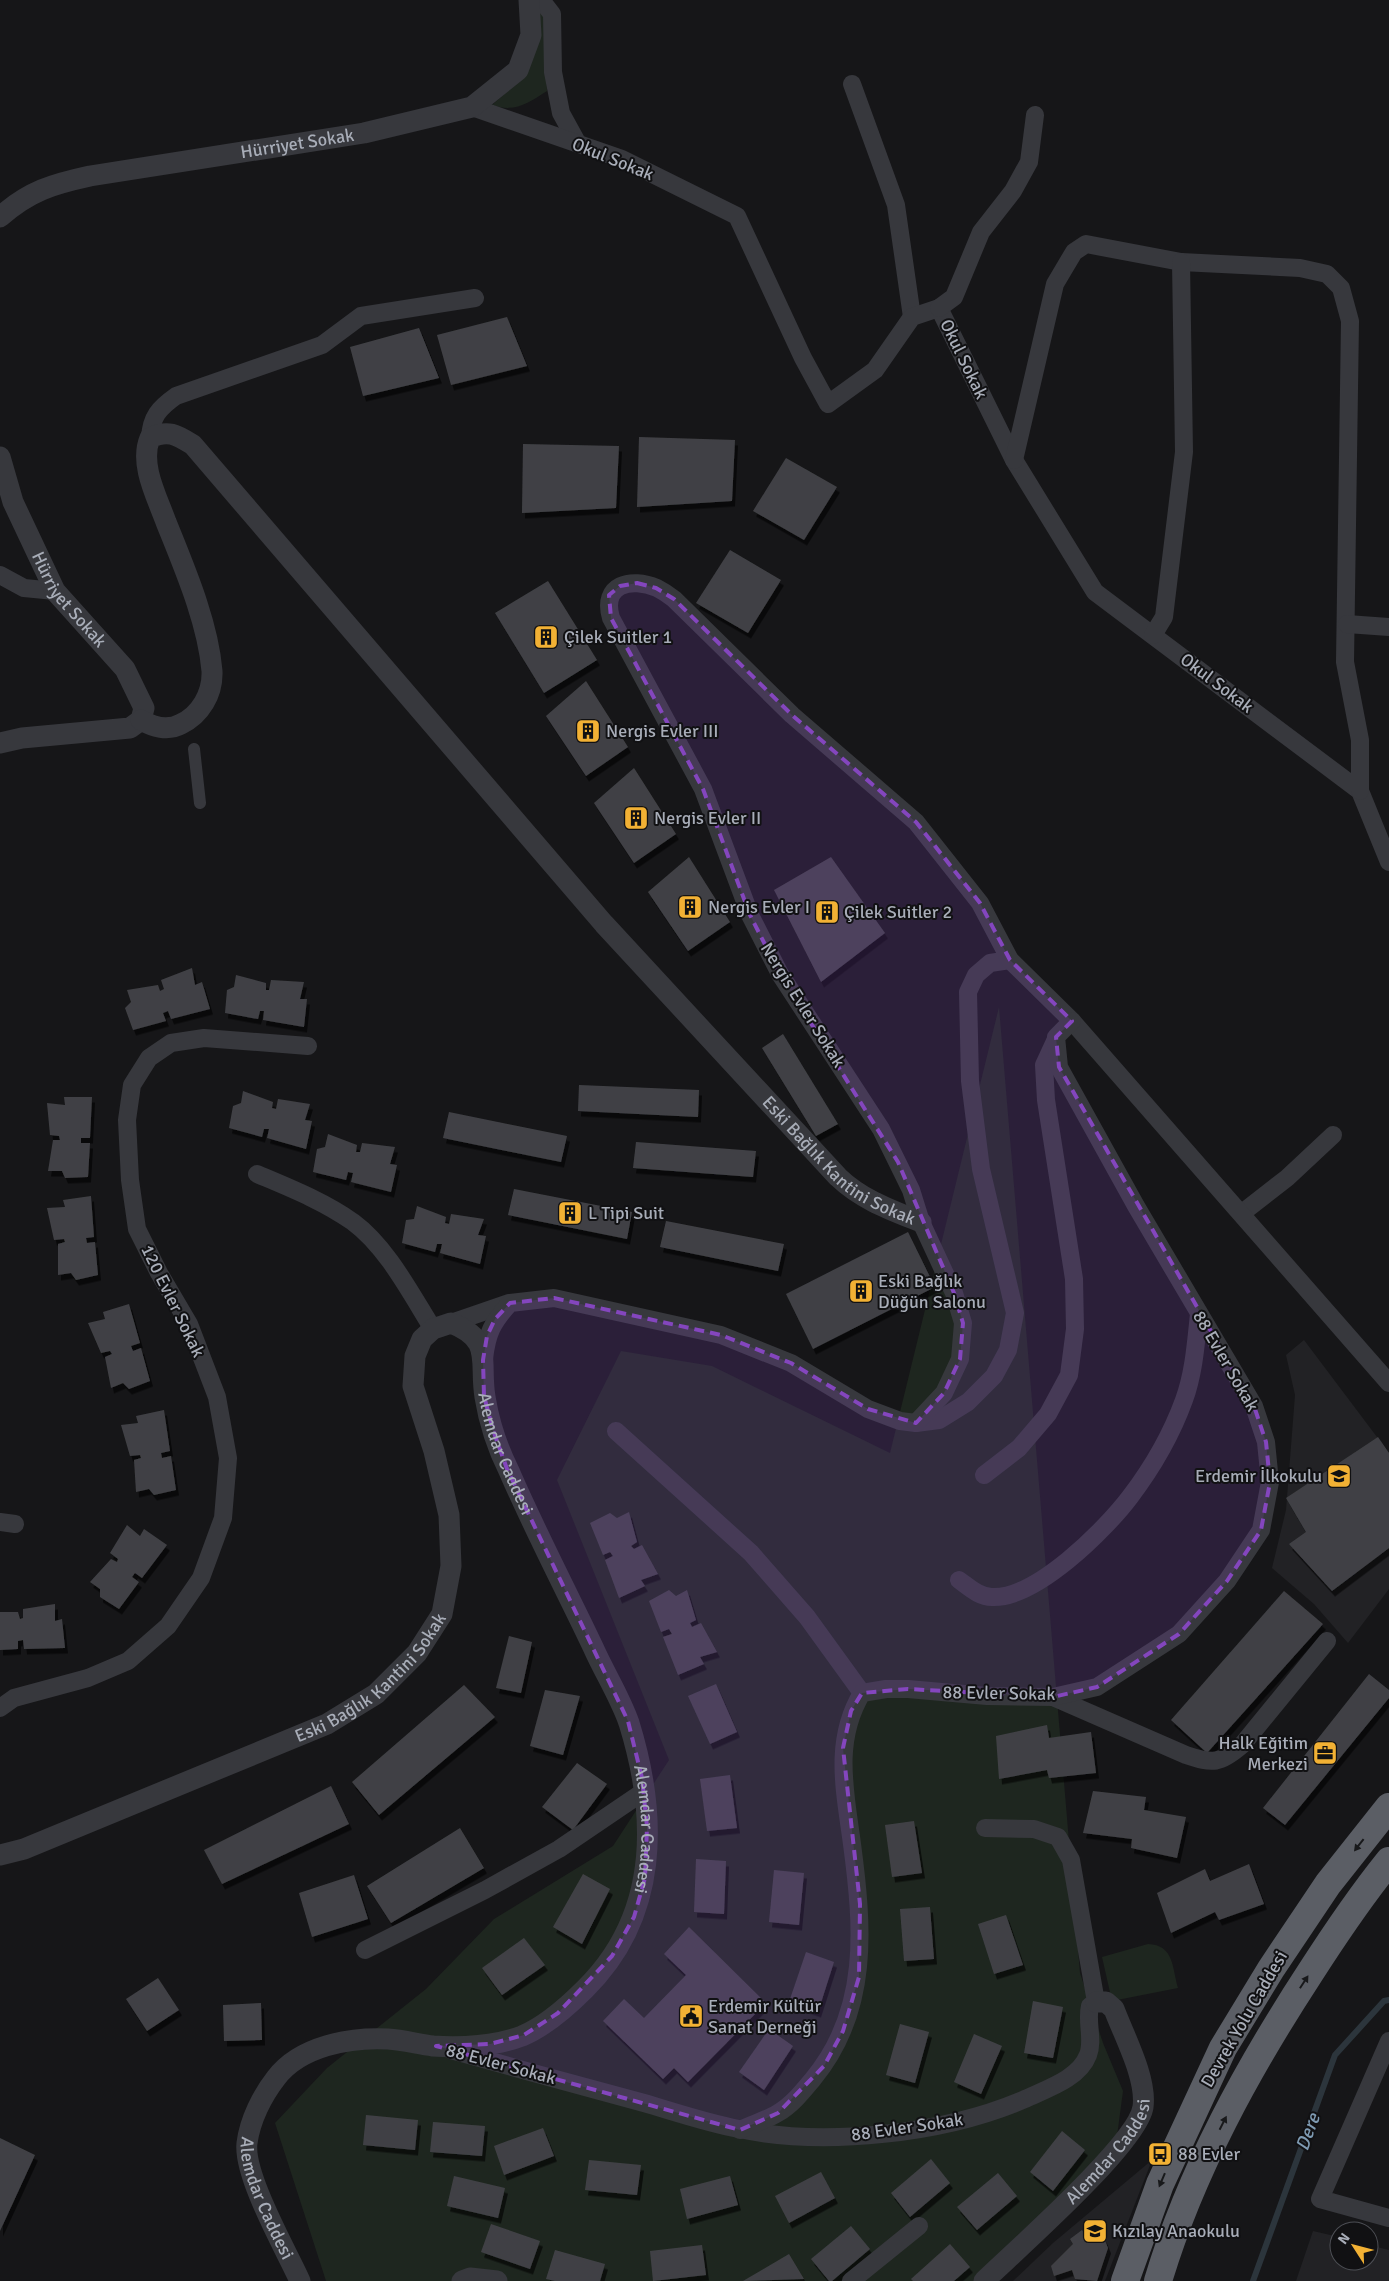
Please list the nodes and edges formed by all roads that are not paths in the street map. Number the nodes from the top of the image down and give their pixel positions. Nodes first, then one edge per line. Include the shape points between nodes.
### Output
1 (529, 0) edge
2 (541, 0) edge
3 (852, 84) dead end
4 (472, 107) junction
5 (1035, 115) dead end
6 (578, 144) junction
7 (0, 217) edge
8 (1181, 262) junction
9 (475, 298) dead end
10 (939, 308) junction
11 (912, 317) junction
12 (150, 438) junction
13 (0, 457) edge
14 (1014, 460) junction
15 (0, 575) edge
16 (55, 591) junction
17 (1347, 624) junction
18 (1389, 627) edge
19 (1153, 635) junction
20 (136, 724) junction
21 (0, 743) edge
22 (194, 749) dead end
23 (1360, 791) junction
24 (200, 802) dead end
25 (1389, 862) edge
26 (1010, 960) junction
27 (1072, 1021) junction
28 (1056, 1037) junction
29 (308, 1046) dead end
30 (1333, 1135) dead end
31 (257, 1174) dead end
32 (1242, 1213) junction
33 (921, 1222) junction
34 (510, 1303) junction
35 (1199, 1314) junction
36 (442, 1326) junction
37 (484, 1360) junction
38 (1389, 1382) edge
39 (916, 1423) junction
40 (616, 1431) dead end
41 (984, 1475) dead end
42 (958, 1580) dead end
43 (1327, 1641) dead end
44 (862, 1693) junction
45 (1053, 1697) junction
46 (0, 1708) edge
47 (643, 1792) junction
48 (1389, 1806) edge
49 (985, 1828) dead end
50 (0, 1855) edge
51 (1389, 1861) edge
52 (364, 1950) dead end
53 (1096, 2002) junction
54 (1389, 2041) edge
55 (436, 2046) junction
56 (740, 2130) junction
57 (1389, 2218) edge
58 (918, 2226) dead end
59 (300, 2281) edge
60 (462, 2281) edge
61 (497, 2281) edge
62 (851, 2281) edge
63 (984, 2281) edge
64 (1125, 2281) edge
65 (1158, 2281) edge

1 - 4 street, Hürriyet Sokak via 532,35 518,70
2 - 6 street via 552,14 553,72 561,114
3 - 11 street via 896,205
4 - 6 street, Okul Sokak
4 - 7 street, Hürriyet Sokak via 364,133 58,183 19,200
5 - 10 street via 1029,162 981,232 954,298
6 - 11 street, Okul Sokak via 622,159 737,216 802,358 828,404 875,370
8 - 14 street via 1086,244 1074,252 1055,284
8 - 17 street via 1300,268 1327,274 1341,288 1350,322
8 - 19 street via 1184,452 1164,617
9 - 12 street via 361,316 322,345 176,396 159,408 150,424
10 - 11 street, Okul Sokak
10 - 14 street, Okul Sokak
12 - 20 street via 146,448 153,488 205,634 212,673 208,697 188,721 174,728
12 - 33 street, Eski Bağlık Kantini Sokak via 161,433 174,433 193,445 582,898 848,1186 873,1203
13 - 16 street, Hürriyet Sokak via 13,502
14 - 19 street, Okul Sokak via 1095,592
15 - 16 street via 24,588
16 - 20 street, Hürriyet Sokak via 125,669 144,708
17 - 18 street
17 - 23 street via 1345,662 1360,740
19 - 23 street, Okul Sokak
20 - 21 street
22 - 24 street
23 - 25 street
26 - 27 street
26 - 33 street, Nergis Evler Sokak via 980,903 916,822 792,715 674,599 656,588 637,584 620,586 610,595 607,606 611,618 703,789 750,916 780,974 881,1129 911,1190
26 - 39 street via 990,963 976,975 968,992 970,1081 981,1169 1015,1313 1010,1341 994,1376 968,1402 939,1420
27 - 28 street
27 - 32 street
28 - 35 street, 88 Evler Sokak via 1059,1067
28 - 41 street via 1044,1064 1046,1100 1074,1278 1076,1328 1069,1375 1048,1414 1019,1448
29 - 46 street, 120 Evler Sokak via 204,1038 171,1042 149,1058 132,1085 127,1120 130,1180 137,1228 159,1274 189,1324 217,1398 228,1458 223,1518 201,1578 168,1626 135,1655 88,1678 14,1698
30 - 32 street via 1287,1178
31 - 36 street via 315,1199 354,1223
32 - 38 street
33 - 39 street, Eski Bağlık Kantini Sokak via 954,1293 963,1323 960,1359 944,1393
34 - 36 street
34 - 37 street via 487,1336
34 - 39 street via 554,1298 721,1335 791,1363 868,1409 900,1421
35 - 42 street via 1195,1358 1184,1399 1160,1449 1130,1497 1092,1538 1045,1579 1018,1594 992,1597 978,1594
35 - 45 street, 88 Evler Sokak via 1254,1406 1266,1442 1270,1482 1261,1530 1228,1581 1179,1634 1097,1687
36 - 37 street, Alemdar Caddesi via 468,1330 478,1342
36 - 50 street, Eski Bağlık Kantini Sokak via 422,1339 415,1356 414,1386 449,1515 451,1566 442,1614 417,1654 376,1694 326,1724 24,1849
37 - 47 street, Alemdar Caddesi via 484,1396 507,1469 628,1721
40 - 44 street via 751,1553 807,1616
43 - 45 street via 1242,1745 1226,1759 1209,1762 1186,1755
44 - 45 street, 88 Evler Sokak via 908,1689 987,1696
44 - 56 street via 851,1712 842,1748 860,1904 858,1977 843,2031 824,2066 799,2096 778,2113
47 - 52 street via 559,1849
47 - 55 street, Alemdar Caddesi via 647,1827 645,1878 634,1917 612,1956 587,1987 558,2014 524,2035 490,2044
48 -> 64 highway, Devrek Yolu Caddesi via 1328,1884 1223,2048 1160,2184
49 - 53 street via 1034,1828 1058,1837 1071,1860
65 -> 51 highway, Devrek Yolu Caddesi via 1188,2199 1259,2054 1359,1898
53 - 56 street, 88 Evler Sokak via 1090,2006 1087,2016 1088,2054 1081,2067 1069,2078 1000,2110 941,2126 860,2136 800,2136
53 - 63 street, Alemdar Caddesi via 1106,2002 1114,2009 1140,2077 1144,2092 1143,2109 1136,2124 1102,2166
54 - 57 street via 1320,2199
55 - 56 street, 88 Evler Sokak
55 - 59 street, Alemdar Caddesi via 389,2039 329,2045 301,2056 278,2074 262,2097 248,2139 248,2154 253,2178
58 - 62 street
60 - 61 street via 470,2278

